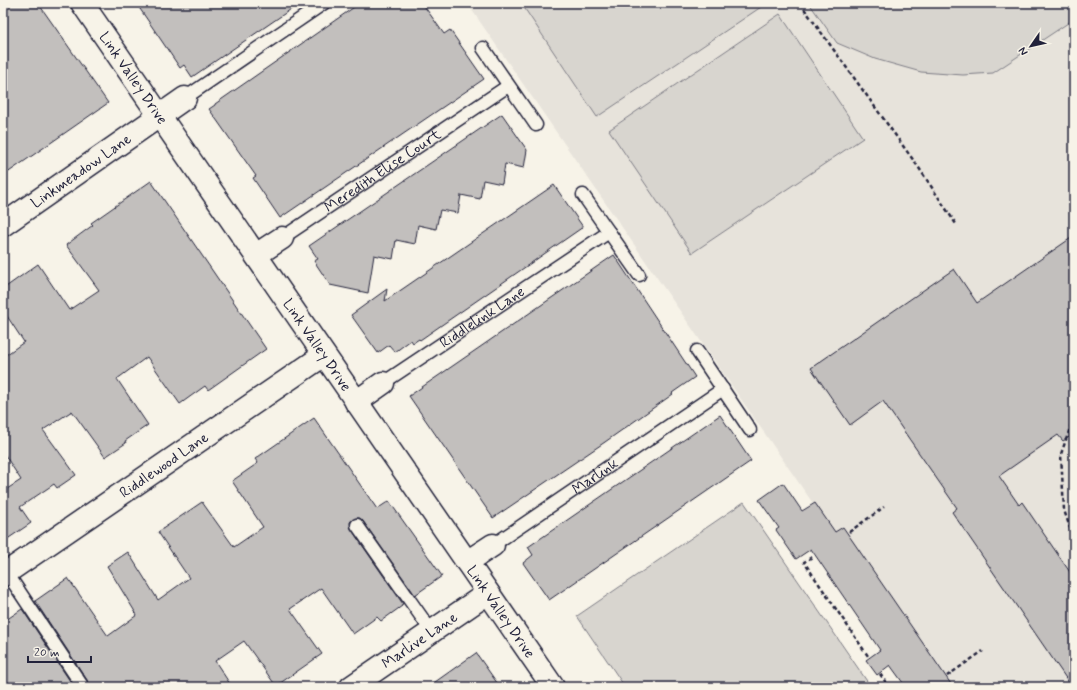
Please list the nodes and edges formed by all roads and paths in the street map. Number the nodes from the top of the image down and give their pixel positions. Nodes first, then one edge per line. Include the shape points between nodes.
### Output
1 (82, 3) edge
2 (324, 3) edge
3 (800, 3) edge
4 (483, 48) dead end
5 (508, 86) junction
6 (185, 98) joint
7 (160, 116) junction
8 (536, 125) dead end
9 (583, 195) dead end
10 (956, 224) dead end
11 (3, 225) edge
12 (609, 232) junction
13 (282, 238) joint
14 (256, 255) junction
15 (639, 275) dead end
16 (697, 351) dead end
17 (324, 355) junction
18 (383, 383) joint
19 (723, 389) junction
20 (356, 402) junction
21 (1074, 417) edge
22 (750, 430) dead end
23 (884, 507) dead end
24 (357, 525) dead end
25 (849, 532) dead end
26 (1074, 540) edge
27 (493, 545) joint
28 (812, 557) dead end
29 (467, 562) junction
30 (5, 574) edge
31 (488, 593) junction
32 (432, 632) junction
33 (983, 651) dead end
34 (868, 656) dead end
35 (880, 674) dead end
36 (947, 676) dead end
37 (83, 687) edge
38 (351, 687) edge
39 (553, 687) edge
40 (889, 687) edge

1 - 7 street, Link Valley Drive
2 - 6 lane
3 - 10 path via 919,168
4 - 5 lane
5 - 8 lane
5 - 13 lane, Meredith Elise Court
6 - 7 street, Linkmeadow Lane
7 - 11 street, Linkmeadow Lane
7 - 14 street, Link Valley Drive
9 - 12 lane
12 - 15 lane
12 - 18 lane, Riddlelink Lane
13 - 14 street, Meredith Elise Court
14 - 17 street, Link Valley Drive
16 - 19 lane
17 - 20 street, Link Valley Drive
17 - 30 street, Riddlewood Lane
18 - 20 street, Riddlelink Lane
19 - 22 lane
19 - 27 lane, Marlink
20 - 29 street, Link Valley Drive
21 - 26 path via 1061,454 1064,510
23 - 25 path
24 - 32 lane
27 - 29 street, Marlink
28 - 34 path via 804,562
29 - 31 street, Link Valley Drive
30 - 37 lane
31 - 32 street, Marlive Lane
31 - 39 street, Link Valley Drive
32 - 38 street, Marlive Lane
33 - 36 path
35 - 40 path

